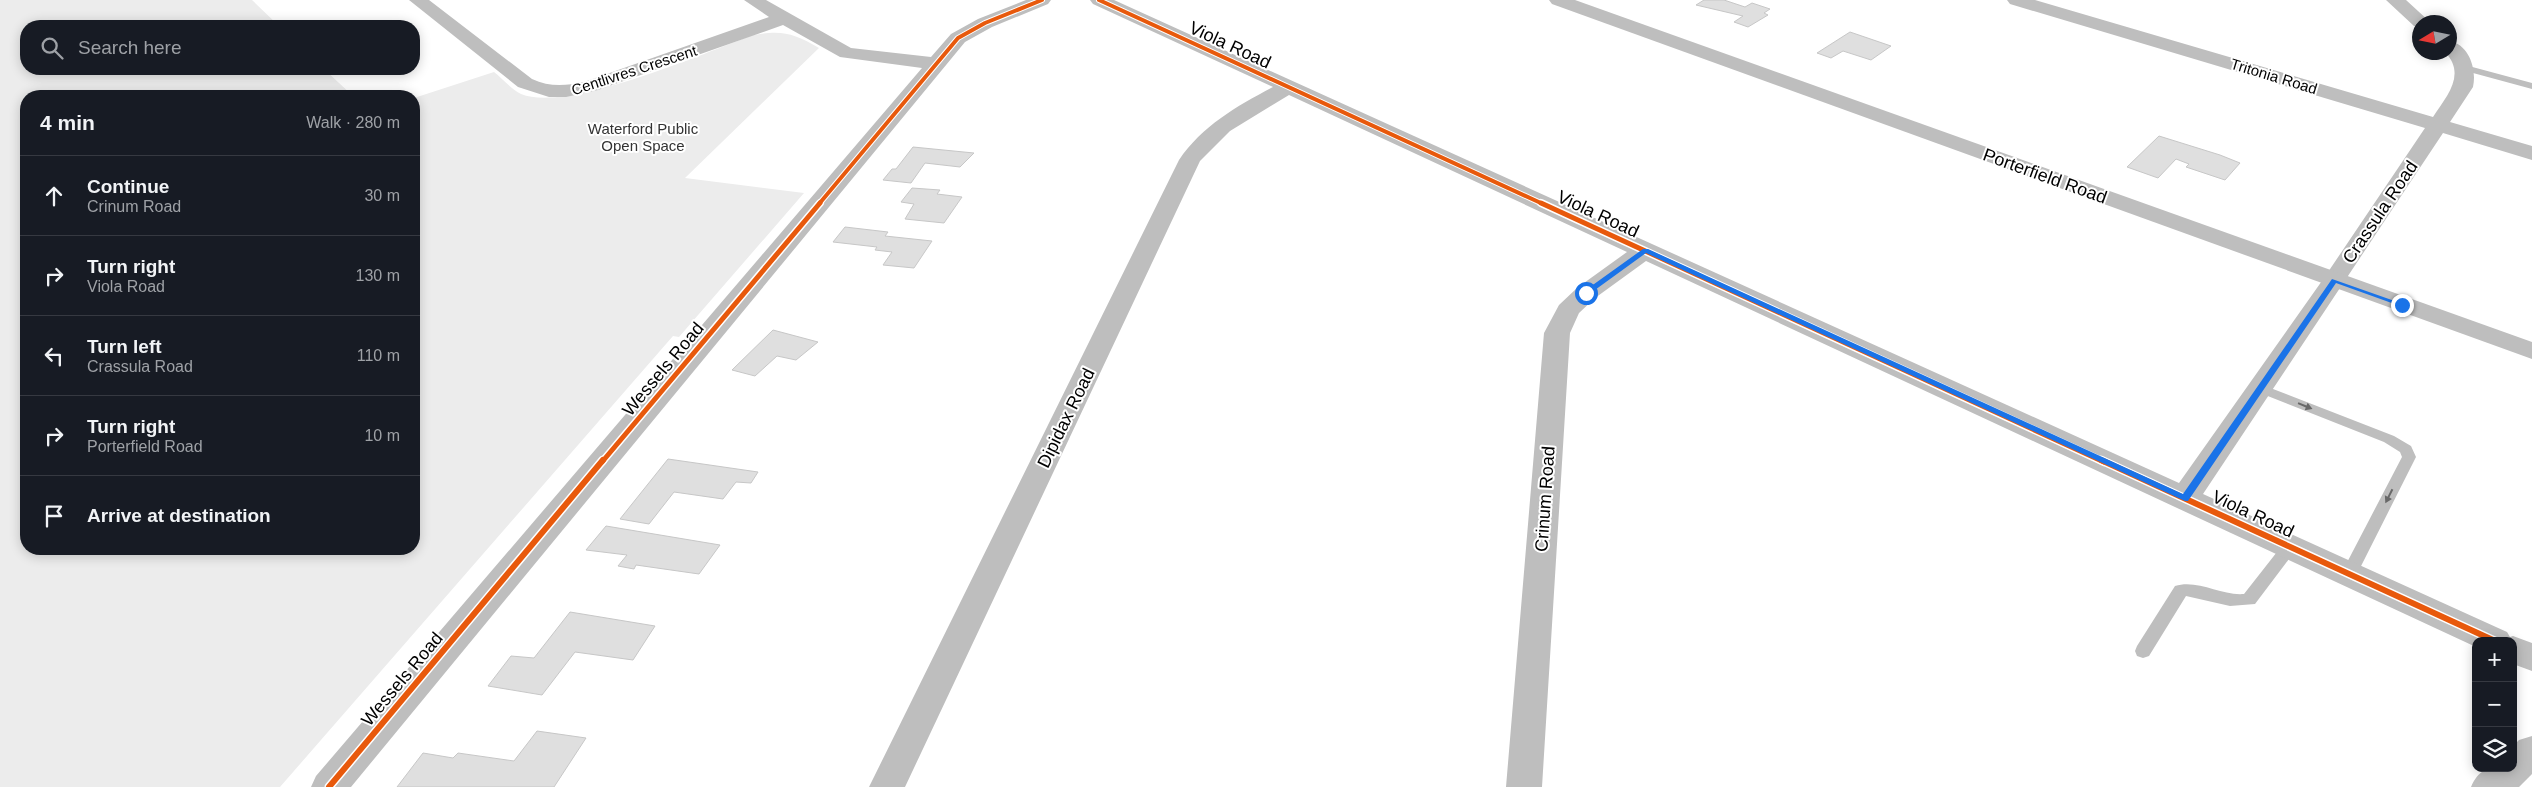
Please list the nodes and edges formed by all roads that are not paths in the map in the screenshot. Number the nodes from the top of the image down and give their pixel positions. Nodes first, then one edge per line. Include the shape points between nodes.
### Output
1 (418, 0) edge
2 (753, 0) edge
3 (1042, 0) edge
4 (1099, 0) edge
5 (1558, 0) edge
6 (2016, 0) edge
7 (2395, 0) edge
8 (2413, 15) edge
9 (786, 18) junction
10 (2457, 57) edge
11 (936, 64) junction
12 (2465, 68) junction
13 (2532, 86) edge
14 (1288, 87) junction
15 (2438, 125) junction
16 (2532, 153) edge
17 (1645, 250) junction
18 (2335, 280) junction
19 (2532, 351) edge
20 (2260, 388) junction
21 (2185, 498) junction
22 (2290, 547) junction
23 (2349, 574) junction
24 (2486, 637) edge
25 (2142, 651) dead end
26 (2517, 651) edge
27 (2532, 658) edge
28 (2532, 751) edge
29 (329, 787) edge
30 (887, 787) edge
31 (1524, 787) edge
32 (2489, 787) edge

1 - 9 street, Centlivres Crescent via 525,84 552,92 591,86
2 - 9 street
3 - 11 street, Wessels Road via 969,31 958,38
4 - 14 street, Viola Road
5 - 18 street, Porterfield Road
6 - 15 street, Tritonia Road
7 - 8 street
9 - 11 street via 846,53
10 - 12 street
11 - 29 street, Wessels Road
12 - 13 lane
12 - 15 street, Crassula Road via 2463,87
14 - 17 street, Viola Road
14 - 30 street, Dipidax Road via 1238,113 1203,142 1190,160
15 - 16 street, Tritonia Road
15 - 18 street, Crassula Road
17 - 21 street, Viola Road
17 - 31 street, Crinum Road via 1586,293 1568,310 1557,333
18 - 19 street, Porterfield Road
18 - 20 street, Crassula Road
20 - 21 street, Crassula Road
20 -> 23 lane via 2389,439 2406,449 2409,456
21 - 22 street, Viola Road
22 - 23 street, Viola Road
22 - 25 lane via 2249,600 2223,600 2181,590
23 - 24 street, Viola Road
26 - 27 street
28 - 32 street via 2505,777

